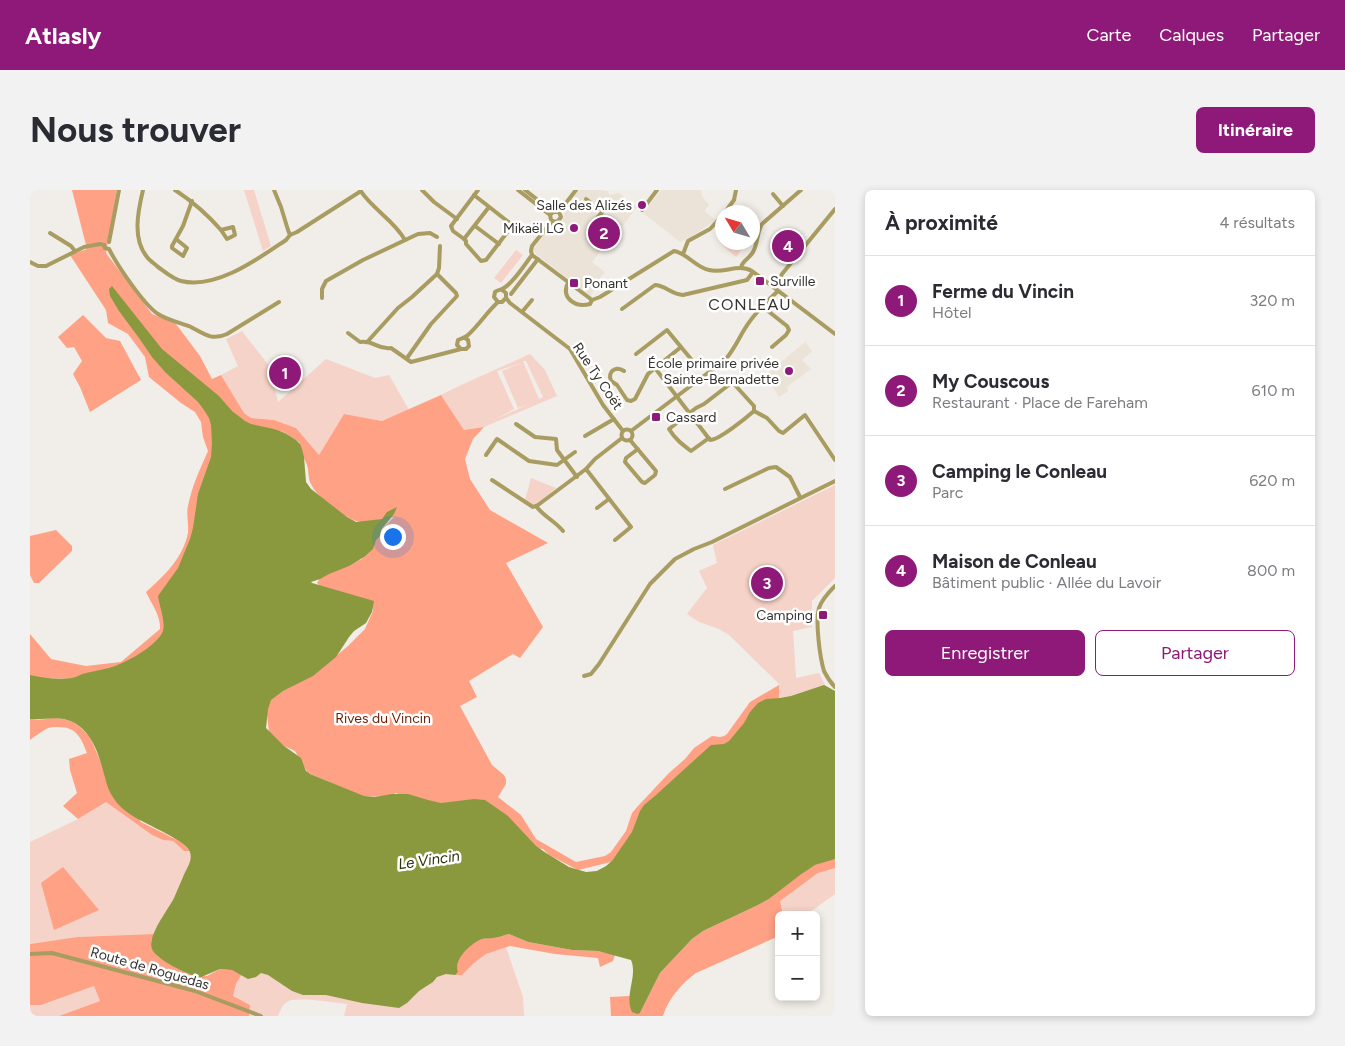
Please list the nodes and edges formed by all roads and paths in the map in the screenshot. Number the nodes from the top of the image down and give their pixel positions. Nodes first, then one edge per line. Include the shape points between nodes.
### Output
1 (120, 190) edge
2 (143, 190) edge
3 (175, 190) edge
4 (274, 190) edge
5 (422, 190) edge
6 (518, 190) edge
7 (525, 190) edge
8 (576, 190) edge
9 (657, 190) edge
10 (736, 190) edge
11 (801, 190) edge
12 (360, 191) edge
13 (476, 192) edge
14 (773, 194) dead end
15 (192, 201) junction
16 (730, 205) edge
17 (783, 206) junction
18 (489, 207) junction
19 (835, 209) edge
20 (604, 210) dead end
21 (642, 210) dead end
22 (559, 212) junction
23 (551, 213) junction
24 (598, 218) dead end
25 (457, 219) junction
26 (552, 221) junction
27 (715, 224) edge
28 (475, 226) junction
29 (221, 230) dead end
30 (50, 233) dead end
31 (290, 235) junction
32 (437, 238) dead end
33 (176, 239) junction
34 (464, 239) junction
35 (405, 240) junction
36 (109, 242) junction
37 (499, 244) junction
38 (104, 245) junction
39 (440, 246) dead end
40 (109, 249) junction
41 (75, 251) junction
42 (683, 254) junction
43 (532, 255) junction
44 (538, 259) junction
45 (30, 262) edge
46 (741, 268) junction
47 (753, 272) junction
48 (436, 274) junction
49 (511, 282) junction
50 (568, 283) junction
51 (502, 290) junction
52 (776, 290) junction
53 (512, 294) dead end
54 (506, 295) junction
55 (322, 298) dead end
56 (496, 300) junction
57 (532, 300) dead end
58 (592, 300) junction
59 (279, 302) dead end
60 (763, 307) junction
61 (622, 308) dead end
62 (522, 312) junction
63 (473, 331) junction
64 (348, 333) dead end
65 (835, 334) edge
66 (464, 338) junction
67 (368, 341) junction
68 (469, 342) junction
69 (457, 345) junction
70 (681, 347) junction
71 (772, 347) dead end
72 (461, 350) junction
73 (450, 352) junction
74 (636, 354) dead end
75 (407, 358) junction
76 (691, 360) dead end
77 (655, 368) junction
78 (624, 371) dead end
79 (677, 396) junction
80 (754, 411) junction
81 (690, 413) junction
82 (614, 418) junction
83 (516, 424) dead end
84 (623, 431) junction
85 (631, 431) junction
86 (585, 436) dead end
87 (622, 438) junction
88 (709, 438) junction
89 (630, 440) junction
90 (638, 448) junction
91 (575, 452) dead end
92 (486, 455) dead end
93 (565, 460) junction
94 (835, 460) edge
95 (586, 469) junction
96 (577, 476) junction
97 (492, 480) dead end
98 (835, 481) edge
99 (726, 490) dead end
100 (800, 498) junction
101 (609, 499) junction
102 (536, 506) junction
103 (598, 508) dead end
104 (563, 531) dead end
105 (615, 540) dead end
106 (835, 586) edge
107 (584, 676) dead end
108 (835, 687) edge
109 (30, 954) edge
110 (261, 1016) edge

1 - 36 street
2 - 31 street via 138,220 142,249 147,258 181,281 208,281 229,274
3 - 15 street
4 - 31 street
5 - 25 street
6 - 23 street
7 - 23 street
8 - 22 street
9 - 21 street
10 - 16 street
11 - 17 street
12 - 31 street
12 - 35 street
13 - 18 street
13 - 25 street
14 - 17 street
15 - 29 street
15 - 33 street
17 - 46 street via 760,226 753,252
18 - 28 street
18 - 37 street via 512,226
19 - 52 street via 782,274
20 - 24 street
22 - 23 street
22 - 26 street via 560,220
23 - 26 street
25 - 34 street via 452,229
26 - 43 street via 532,246
27 - 42 street via 688,241
28 - 34 street
28 - 37 street
30 - 41 street
32 - 35 street via 430,233 422,233
33 - 33 street via 172,247 183,256 188,248
34 - 37 street via 482,262
35 - 55 street via 328,279 322,289
36 - 38 street
36 - 40 street via 112,246
38 - 40 street
38 - 41 street
39 - 48 street
40 - 59 street via 120,268 160,316 212,337 220,338
41 - 45 street via 46,266
42 - 46 street via 708,270
42 - 58 street via 672,252
43 - 44 street
43 - 49 street
44 - 50 street
44 - 53 street
46 - 47 street
47 - 52 street
47 - 61 street via 747,280 683,295 655,285
48 - 67 street
48 - 75 street via 457,296 431,324
49 - 51 street
49 - 54 street
50 - 58 street
50 - 58 street via 565,290 573,302 585,305
51 - 54 street
51 - 56 street via 495,292
52 - 60 street
52 - 65 street
54 - 56 street via 502,302
54 - 62 street, Rue Ty Coët via 510,303
56 - 63 street
57 - 62 street
60 - 71 street via 789,330
60 - 79 street via 725,360
62 - 82 street, Rue Ty Coët via 570,349
63 - 66 street
63 - 68 street
64 - 67 street via 360,342
66 - 68 street
66 - 69 street via 458,340
67 - 75 street via 381,348 391,348
68 - 72 street via 465,350
69 - 72 street
69 - 73 street
70 - 74 street via 667,330
70 - 76 street
70 - 77 street
72 - 73 street
73 - 75 street via 414,362
77 - 78 street via 631,401 610,378 615,369
77 - 79 street
79 - 81 street
79 - 85 street
80 - 81 street via 754,406 730,384
80 - 88 street via 714,440
80 - 94 street via 767,418 781,433 805,415
81 - 88 street
81 - 88 street via 670,428 678,442 691,451
82 - 84 street, Rue Ty Coët
82 - 86 street
83 - 93 street via 535,437 556,439 557,450
84 - 85 street
84 - 87 street
85 - 89 street
87 - 89 street
87 - 95 street
89 - 90 street
90 - 90 street via 656,470 656,475 645,483 625,462
91 - 93 street
92 - 93 street via 497,439 529,461 558,465
93 - 96 street
95 - 96 street
95 - 101 street
96 - 102 street
97 - 102 street
98 - 100 street
99 - 100 street via 776,467 790,477
100 - 107 street via 675,559 646,588 593,672
101 - 103 street
101 - 105 street via 631,527
102 - 104 street
106 - 108 street via 821,604 818,617 822,664
109 - 110 street, Route de Roguedas via 52,953 195,991

